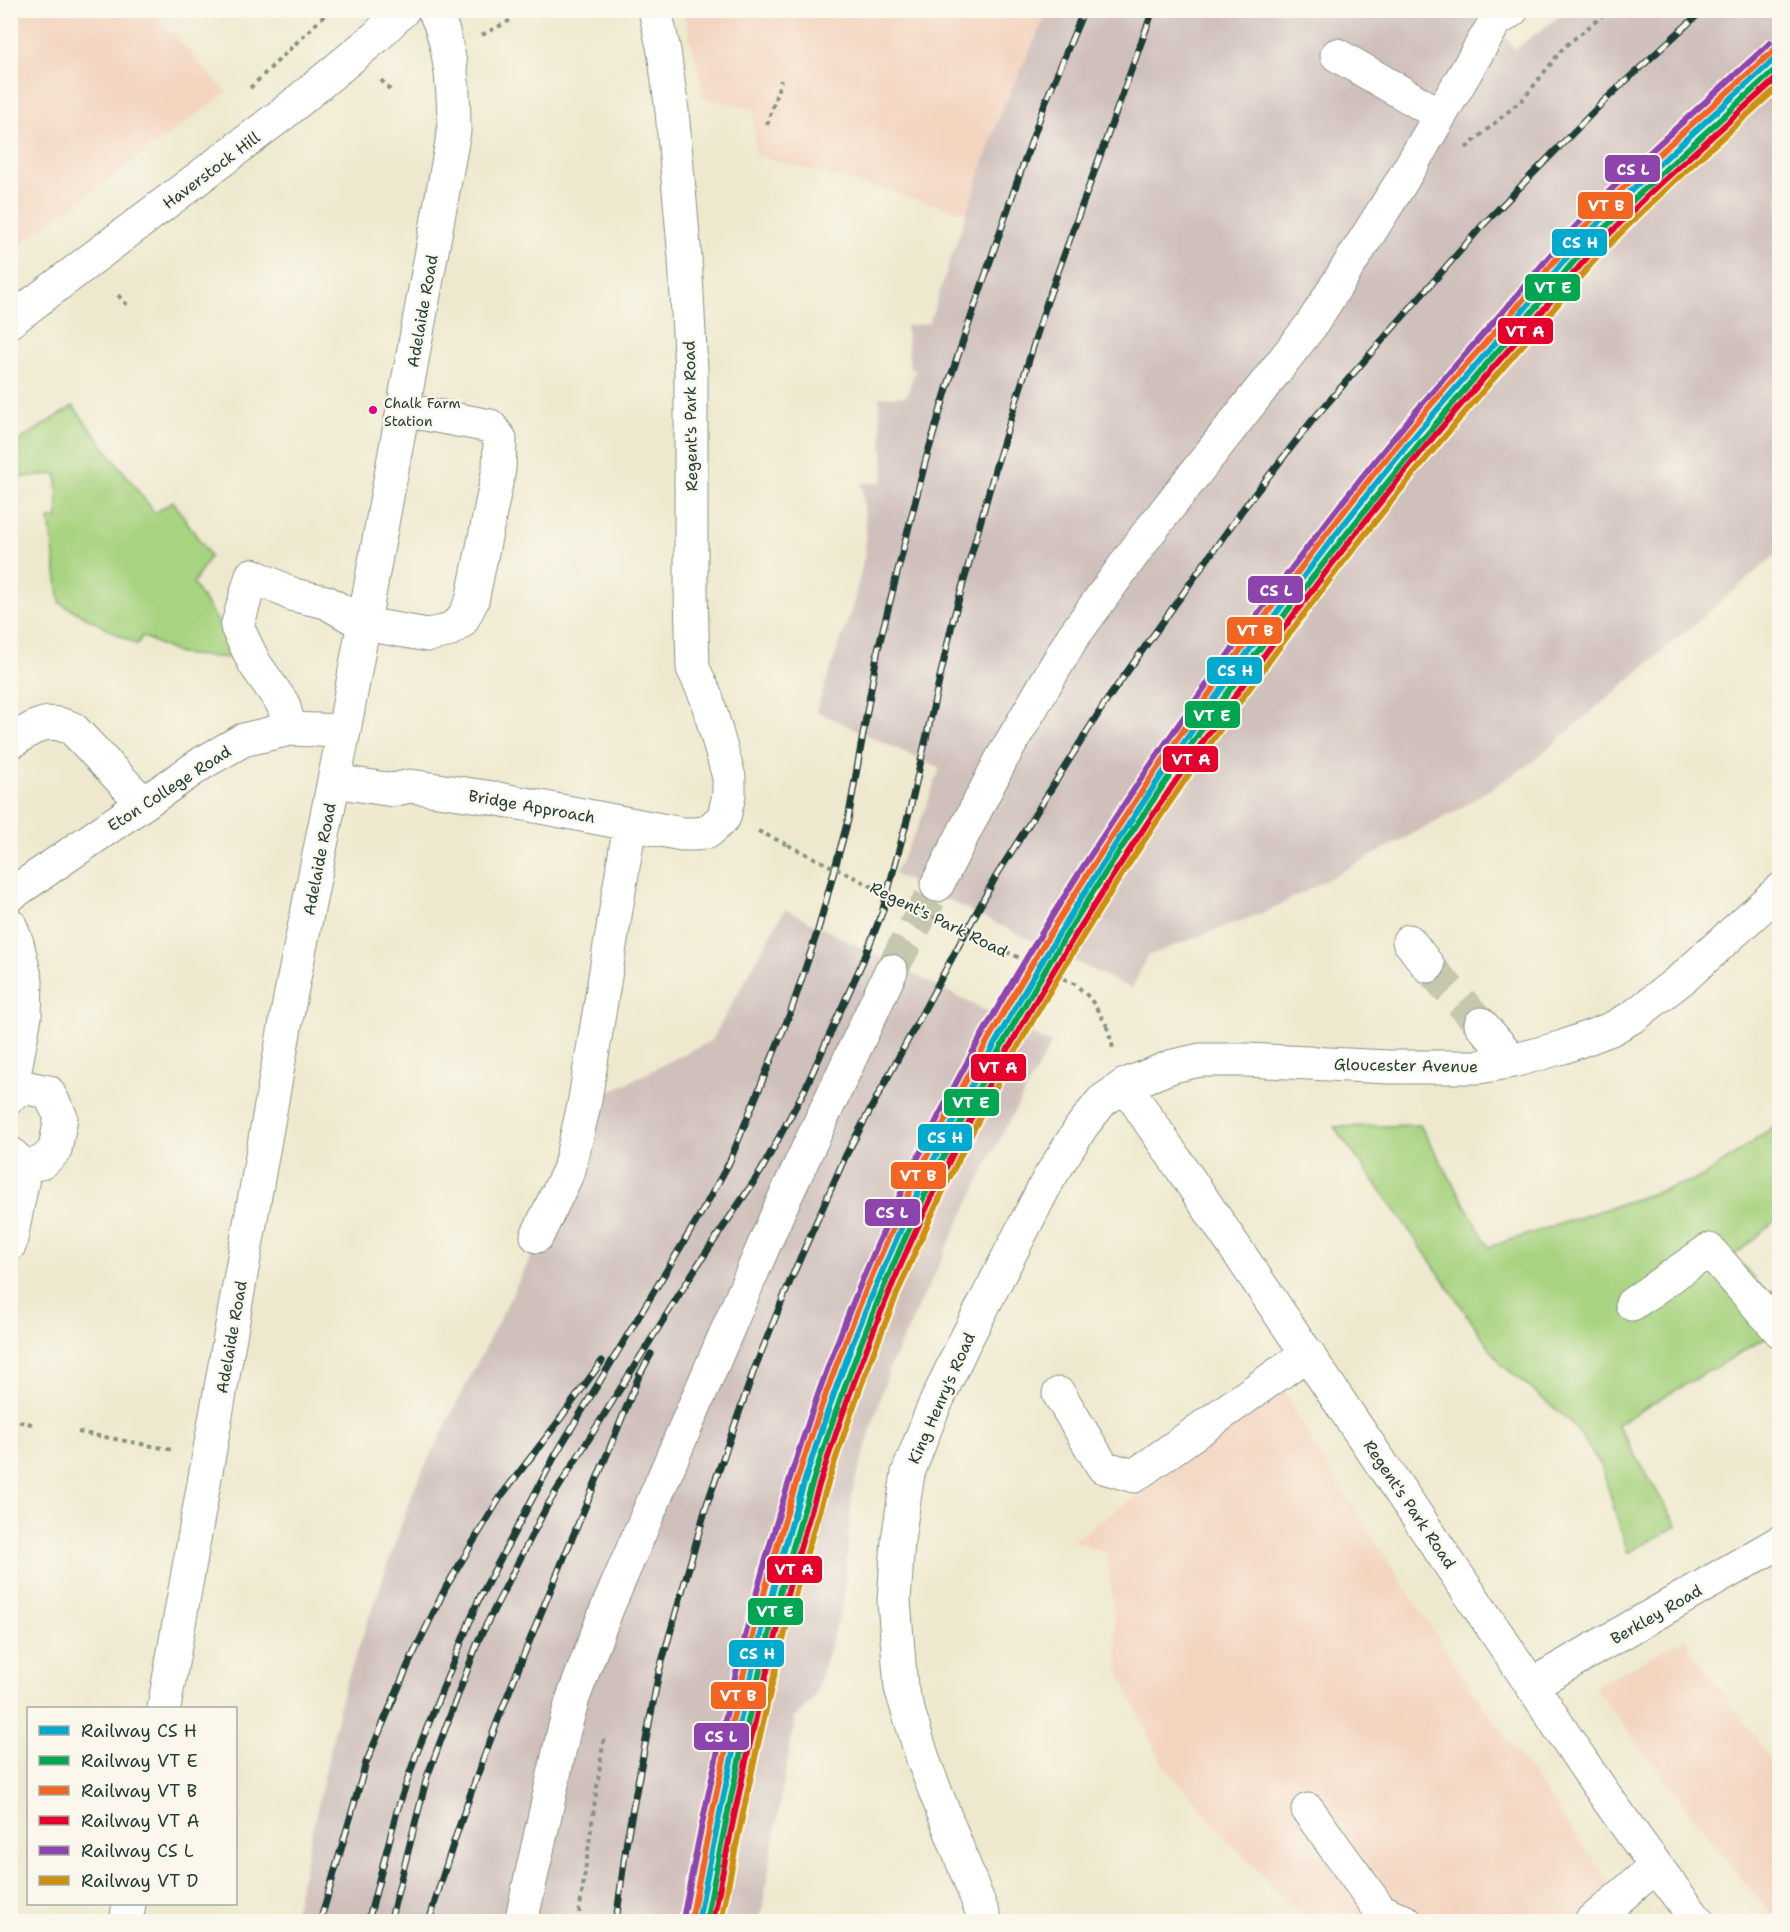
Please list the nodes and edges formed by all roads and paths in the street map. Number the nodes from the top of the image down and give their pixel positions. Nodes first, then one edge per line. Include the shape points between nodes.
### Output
1 (403, 10) edge
2 (434, 10) edge
3 (655, 10) edge
4 (1610, 10) edge
5 (1503, 16) edge
6 (511, 20) dead end
7 (479, 36) dead end
8 (1337, 55) dead end
9 (381, 80) dead end
10 (781, 80) dead end
11 (390, 90) dead end
12 (1440, 116) junction
13 (767, 125) dead end
14 (1461, 153) dead end
15 (118, 295) dead end
16 (128, 306) dead end
17 (10, 321) edge
18 (404, 410) junction
19 (364, 624) junction
20 (290, 729) junction
21 (344, 731) junction
22 (10, 743) edge
23 (334, 781) junction
24 (143, 803) junction
25 (724, 817) joint
26 (630, 824) junction
27 (788, 845) dead end
28 (937, 885) tunnel mouth
29 (1779, 890) edge
30 (10, 895) edge
31 (10, 925) edge
32 (1409, 941) dead end
33 (1428, 966) tunnel mouth
34 (891, 971) tunnel mouth
35 (1481, 1024) tunnel mouth
36 (1107, 1026) dead end
37 (1513, 1061) junction
38 (1125, 1085) junction
39 (12, 1091) edge
40 (18, 1160) edge
41 (537, 1236) dead end
42 (10, 1244) edge
43 (1632, 1304) dead end
44 (1779, 1331) edge
45 (1308, 1353) junction
46 (1059, 1394) dead end
47 (10, 1420) edge
48 (32, 1424) dead end
49 (78, 1432) dead end
50 (210, 1456) junction
51 (1779, 1542) edge
52 (1531, 1685) junction
53 (164, 1707) edge
54 (604, 1736) dead end
55 (1308, 1810) dead end
56 (1655, 1867) junction
57 (129, 1905) edge
58 (126, 1922) edge
59 (521, 1922) edge
60 (578, 1922) edge
61 (986, 1922) edge
62 (1406, 1922) edge
63 (1591, 1922) edge
64 (1698, 1922) edge

1 - 17 street, Haverstock Hill via 284,113
2 - 18 street, Adelaide Road via 448,59 454,131
3 - 25 street, Regent's Park Road via 672,111 685,258 691,370 693,668 706,696 729,777
4 - 14 path via 1564,47 1525,97
5 - 12 street
6 - 7 path
8 - 12 street
9 - 11 path
10 - 13 path
12 - 28 street via 1312,324 1072,638 1001,760
15 - 16 path
18 - 19 street, Adelaide Road
18 - 19 street via 490,426 500,439 499,469 472,601 461,622 447,631 428,635
19 - 20 street via 326,602 294,595 252,575 237,627 255,664 283,704
19 - 21 street, Adelaide Road
20 - 21 street, Eton College Road
20 - 24 street, Eton College Road via 243,740
21 - 23 street, Adelaide Road
22 - 24 street via 34,726 61,723 73,729
23 - 26 street, Bridge Approach via 393,790 410,786 493,798
23 - 50 street, Adelaide Road via 291,993
24 - 30 street, Eton College Road
25 - 26 street, Bridge Approach via 708,832 695,834
26 - 41 street via 584,1105 569,1170
27 - 36 path, Regent's Park Road, bridge via 1076,984
29 - 37 street, Gloucester Avenue via 1684,977 1634,1016 1590,1038
31 - 39 street via 26,981 25,1016
32 - 33 street
34 - 59 street via 780,1208 606,1611 564,1730
35 - 37 street
37 - 38 street, Gloucester Avenue via 1438,1068 1200,1060
38 - 45 street, Regent's Park Road
38 - 61 street, King Henry's Road via 1102,1101 1048,1180 963,1345 908,1473 894,1601 901,1688 924,1762
39 - 40 street via 48,1092 61,1117 55,1150 43,1162
40 - 42 street
43 - 44 street via 1709,1250
45 - 46 street via 1134,1476 1103,1467
45 - 52 street, Regent's Park Road
47 - 48 path
49 - 50 path
50 - 53 street, Adelaide Road
51 - 52 street, Berkley Road
52 - 56 street, Regent's Park Road
54 - 60 path
55 - 62 street via 1380,1910
56 - 63 street
56 - 64 street, Regent's Park Road
57 - 58 street

